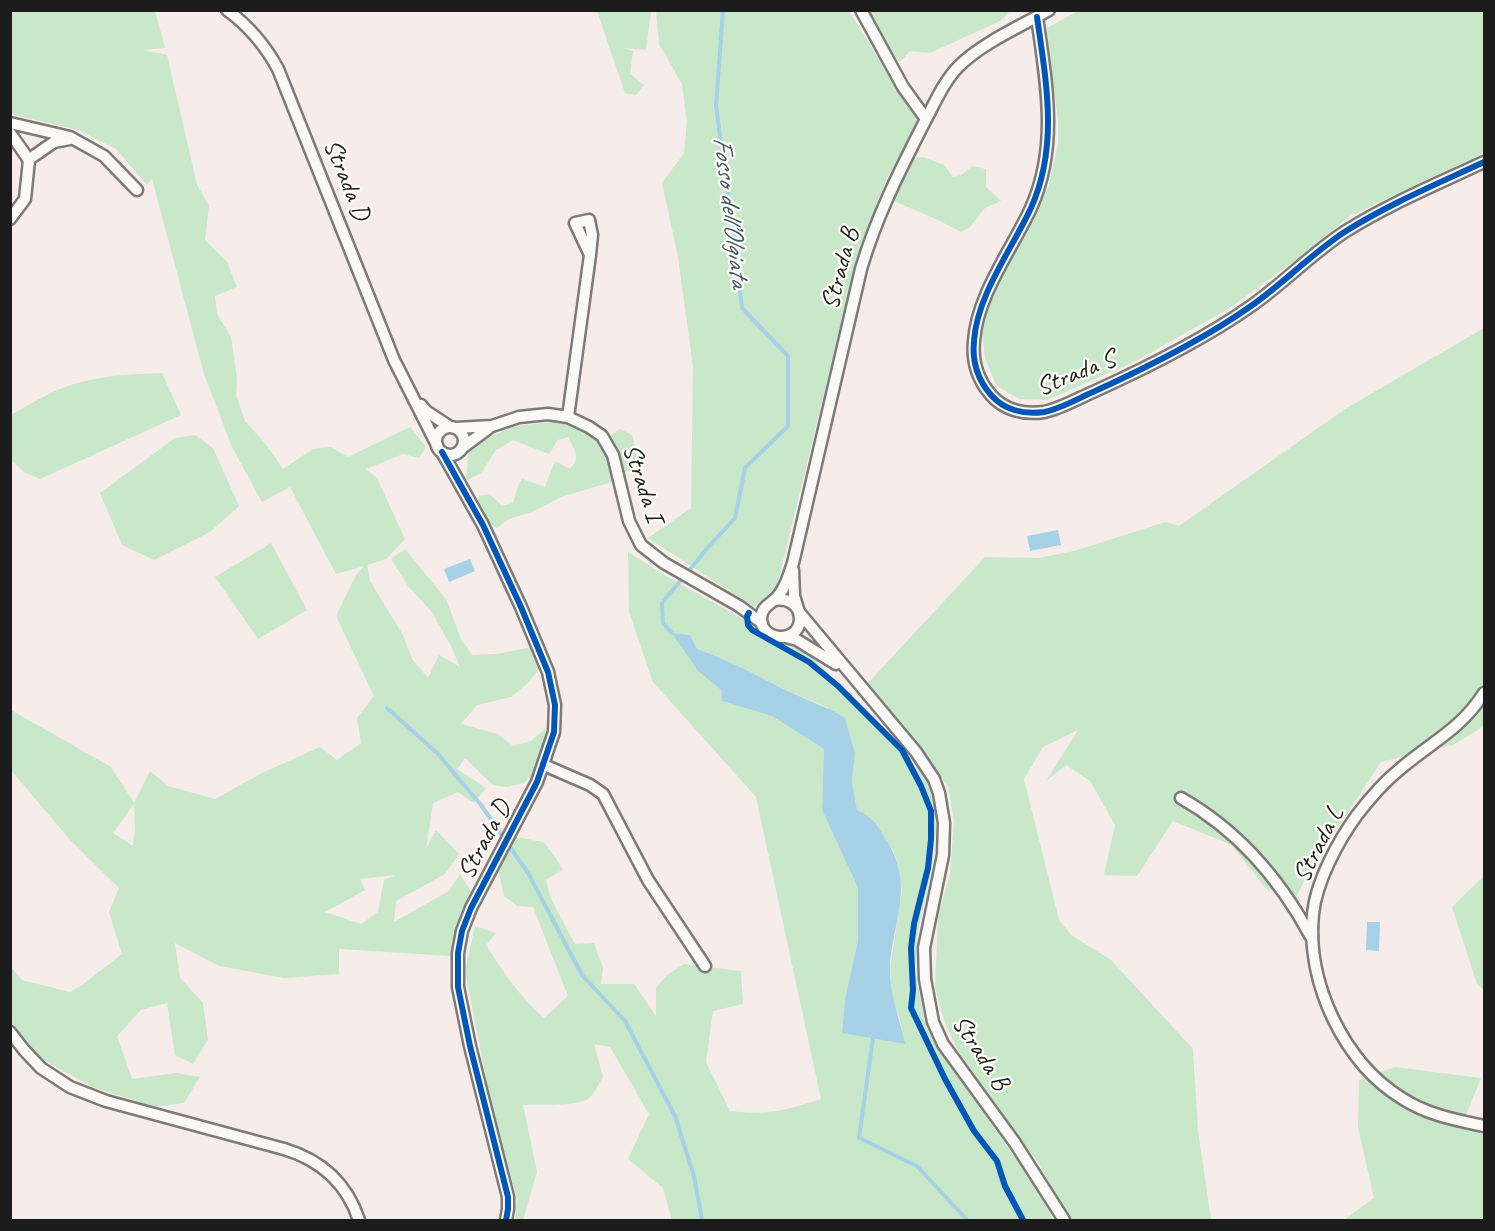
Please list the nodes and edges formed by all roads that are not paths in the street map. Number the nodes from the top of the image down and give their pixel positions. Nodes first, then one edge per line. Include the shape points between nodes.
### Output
1 (227, 10) edge
2 (861, 10) edge
3 (1049, 10) edge
4 (1037, 17) junction
5 (926, 119) junction
6 (10, 123) edge
7 (10, 133) edge
8 (52, 137) junction
9 (28, 160) junction
10 (1485, 162) edge
11 (137, 190) dead end
12 (10, 219) edge
13 (590, 255) dead end
14 (404, 380) junction
15 (568, 417) junction
16 (492, 426) junction
17 (453, 427) junction
18 (439, 449) junction
19 (461, 450) junction
20 (465, 492) junction
21 (793, 563) junction
22 (772, 601) junction
23 (739, 606) junction
24 (799, 612) junction
25 (762, 623) junction
26 (786, 637) junction
27 (846, 671) junction
28 (1485, 693) edge
29 (544, 765) junction
30 (1181, 798) dead end
31 (1313, 940) junction
32 (705, 966) dead end
33 (10, 1032) edge
34 (1485, 1126) edge
35 (359, 1221) edge
36 (506, 1221) edge
37 (1064, 1221) edge

1 - 14 street, Strada D via 253,32 278,69
2 - 5 street via 903,87
3 - 4 street, Strada B
4 - 5 street, Strada B via 960,65
4 - 10 street, Strada S via 1049,114 1045,166 1031,207 984,303 974,346 975,366 985,387 1001,404 1017,411 1056,408 1200,337 1250,307 1327,245 1376,212
5 - 21 street, Strada B via 876,221 861,269
6 - 8 street
7 - 9 street
8 - 9 street
8 - 11 street via 75,139 104,156
9 - 12 street via 25,199
13 - 15 street
14 - 17 street, Strada D via 426,411
14 - 18 street, Strada D
15 - 16 street, Strada I via 519,417
15 - 23 street, Strada I via 595,430 609,447 629,521 641,545 664,563
16 - 17 street, Strada I
16 - 19 street, Strada I
17 - 18 street via 440,431 436,438
17 - 19 street via 463,435
18 - 19 street via 450,455
18 - 20 street, Strada D
19 - 20 street, Strada D via 459,469
20 - 29 street, Strada D via 552,683 556,715
21 - 22 street, Strada B via 786,582
21 - 24 street, Strada B via 794,596
22 - 23 street via 762,606
22 - 24 street via 792,602
22 - 25 street via 762,612
23 - 25 street, Strada I
24 - 26 street via 796,630
24 - 27 street, Strada B
25 - 26 street via 774,636
26 - 27 street, Strada B
27 - 37 street, Strada B via 916,752 941,800 943,855 924,948 933,1022 943,1044 1015,1143
28 - 31 street, Strada L via 1460,724 1386,782 1351,823 1316,896
29 - 32 street via 590,784 603,794 648,880
29 - 36 street, Strada D via 471,908 458,953 468,1039 508,1197
30 - 31 street via 1231,833 1266,869 1294,904
31 - 34 street, Strada L via 1318,977 1329,1010 1369,1070 1412,1104 1443,1117
33 - 35 street via 41,1068 70,1087 106,1101 312,1160 339,1183

